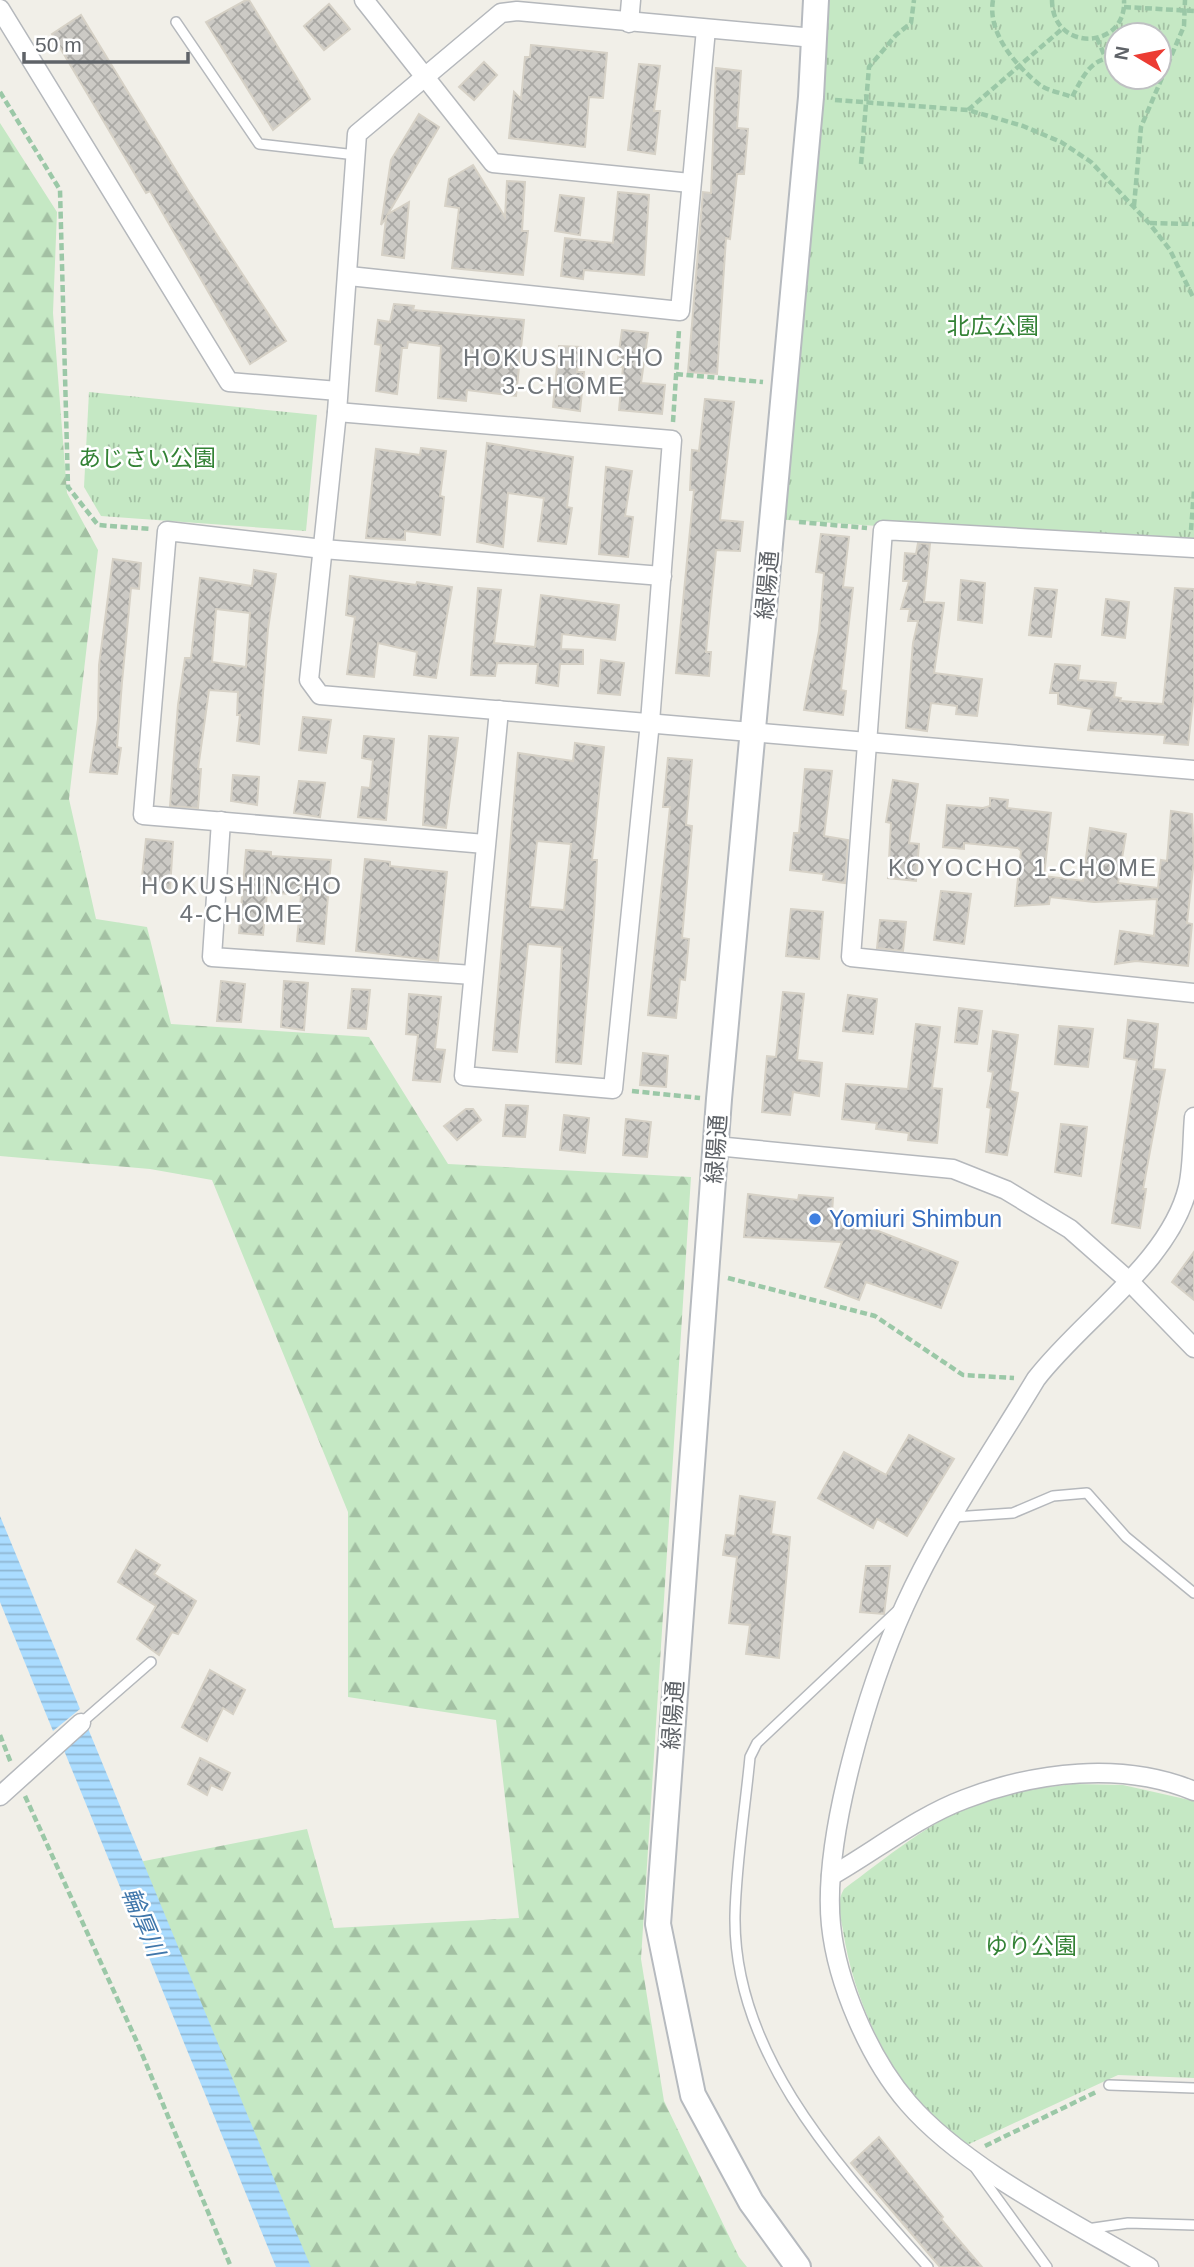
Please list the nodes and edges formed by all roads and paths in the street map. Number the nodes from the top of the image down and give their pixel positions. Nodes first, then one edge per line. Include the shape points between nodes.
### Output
1 (364, 0) edge
2 (631, 0) edge
3 (816, 0) edge
4 (914, 0) edge
5 (993, 0) edge
6 (1052, 0) edge
7 (1124, 0) edge
8 (1185, 0) edge
9 (1124, 7) junction
10 (0, 9) edge
11 (1187, 10) junction
12 (1194, 11) edge
13 (176, 22) dead end
14 (629, 23) junction
15 (706, 29) junction
16 (1062, 29) junction
17 (814, 38) junction
18 (1097, 38) junction
19 (1173, 49) edge
20 (1103, 52) edge
21 (1103, 58) edge
22 (1021, 66) junction
23 (424, 79) junction
24 (1155, 91) edge
25 (0, 92) edge
26 (835, 100) dead end
27 (864, 102) junction
28 (968, 110) junction
29 (356, 155) junction
30 (861, 164) dead end
31 (690, 183) junction
32 (1133, 206) junction
33 (1149, 223) junction
34 (1194, 224) edge
35 (349, 276) junction
36 (1194, 299) edge
37 (680, 312) junction
38 (676, 374) junction
39 (763, 382) dead end
40 (338, 391) junction
41 (337, 412) junction
42 (672, 440) junction
43 (1194, 490) edge
44 (799, 522) dead end
45 (883, 530) junction
46 (167, 531) junction
47 (1192, 548) edge
48 (323, 549) junction
49 (662, 576) junction
50 (499, 710) junction
51 (650, 722) junction
52 (755, 731) junction
53 (867, 743) junction
54 (1194, 770) edge
55 (221, 821) junction
56 (485, 844) junction
57 (473, 975) junction
58 (1194, 993) edge
59 (613, 1089) junction
60 (703, 1098) dead end
61 (1194, 1117) edge
62 (716, 1146) junction
63 (706, 1272) junction
64 (1129, 1281) junction
65 (1194, 1348) edge
66 (1036, 1379) junction
67 (954, 1517) junction
68 (1194, 1593) edge
69 (906, 1602) junction
70 (151, 1662) dead end
71 (81, 1723) joint
72 (0, 1735) edge
73 (18, 1779) junction
74 (1194, 1791) edge
75 (0, 1796) edge
76 (831, 1876) junction
77 (1110, 2085) joint
78 (1194, 2088) edge
79 (965, 2155) junction
80 (1194, 2225) edge
81 (1086, 2229) junction
82 (231, 2267) edge
83 (799, 2267) edge
84 (928, 2267) edge
85 (1047, 2267) edge
86 (1149, 2267) edge

1 - 23 street
2 - 14 street
3 - 17 street, 緑陽通
4 - 27 path via 911,23 869,67
5 - 22 path via 1000,41
6 - 16 path via 1055,20
7 - 9 path
8 - 11 path
9 - 11 path
9 - 18 path via 1114,28
10 - 40 street via 229,382
11 - 12 path
11 - 19 path
13 - 29 lane via 259,144
14 - 15 street
14 - 23 street via 501,13
15 - 17 street
15 - 31 street
16 - 18 path via 1083,39
16 - 22 path
17 - 52 street, 緑陽通
18 - 20 path
21 - 22 path via 1088,68 1072,97 1042,87
22 - 28 path
23 - 29 street via 357,134
23 - 31 street via 493,163
24 - 32 path via 1138,140
25 - 46 path via 60,190 68,488 97,525
26 - 27 path
27 - 28 path
27 - 30 path
28 - 32 path via 1061,142 1091,162
29 - 35 street
31 - 37 street
32 - 33 path
33 - 34 path
33 - 36 path via 1170,250
35 - 37 street
35 - 40 street
37 - 38 path
38 - 39 path
38 - 42 path
40 - 41 street
41 - 42 street
41 - 48 street
42 - 49 street
43 - 47 path
44 - 45 path
45 - 47 street
45 - 53 street
46 - 48 street
46 - 55 street via 143,816
48 - 49 street
48 - 50 street via 309,680 320,695
49 - 51 street
50 - 51 street
50 - 56 street
51 - 52 street
51 - 59 street
52 - 53 street
52 - 62 street, 緑陽通
53 - 54 street
53 - 58 street via 850,957
55 - 56 street
55 - 57 street via 212,957
56 - 57 street
57 - 59 street via 464,1076
59 - 60 path
61 - 64 street via 1188,1187 1170,1229
62 - 63 street, 緑陽通
62 - 64 street via 953,1169 1006,1190 1070,1229
63 - 66 path via 875,1316 963,1375
63 - 83 street, 緑陽通 via 658,1924 693,2095 751,2202
64 - 65 street
64 - 66 street via 1057,1351
66 - 67 street
67 - 68 lane via 1013,1513 1054,1496 1087,1493 1126,1537
67 - 69 street
69 - 76 street via 878,1667 839,1818
69 - 84 lane via 757,1743 750,1757 735,1918 746,2000 765,2052 810,2126
70 - 71 lane
71 - 73 street
72 - 73 path
73 - 75 street
73 - 82 path
74 - 76 street via 1131,1776 1078,1773 1026,1780 963,1799
76 - 79 street via 831,1925 842,1977 865,2039 907,2102
77 - 78 lane
77 - 79 path
79 - 81 street
79 - 85 lane
80 - 81 lane via 1128,2223
81 - 86 street

